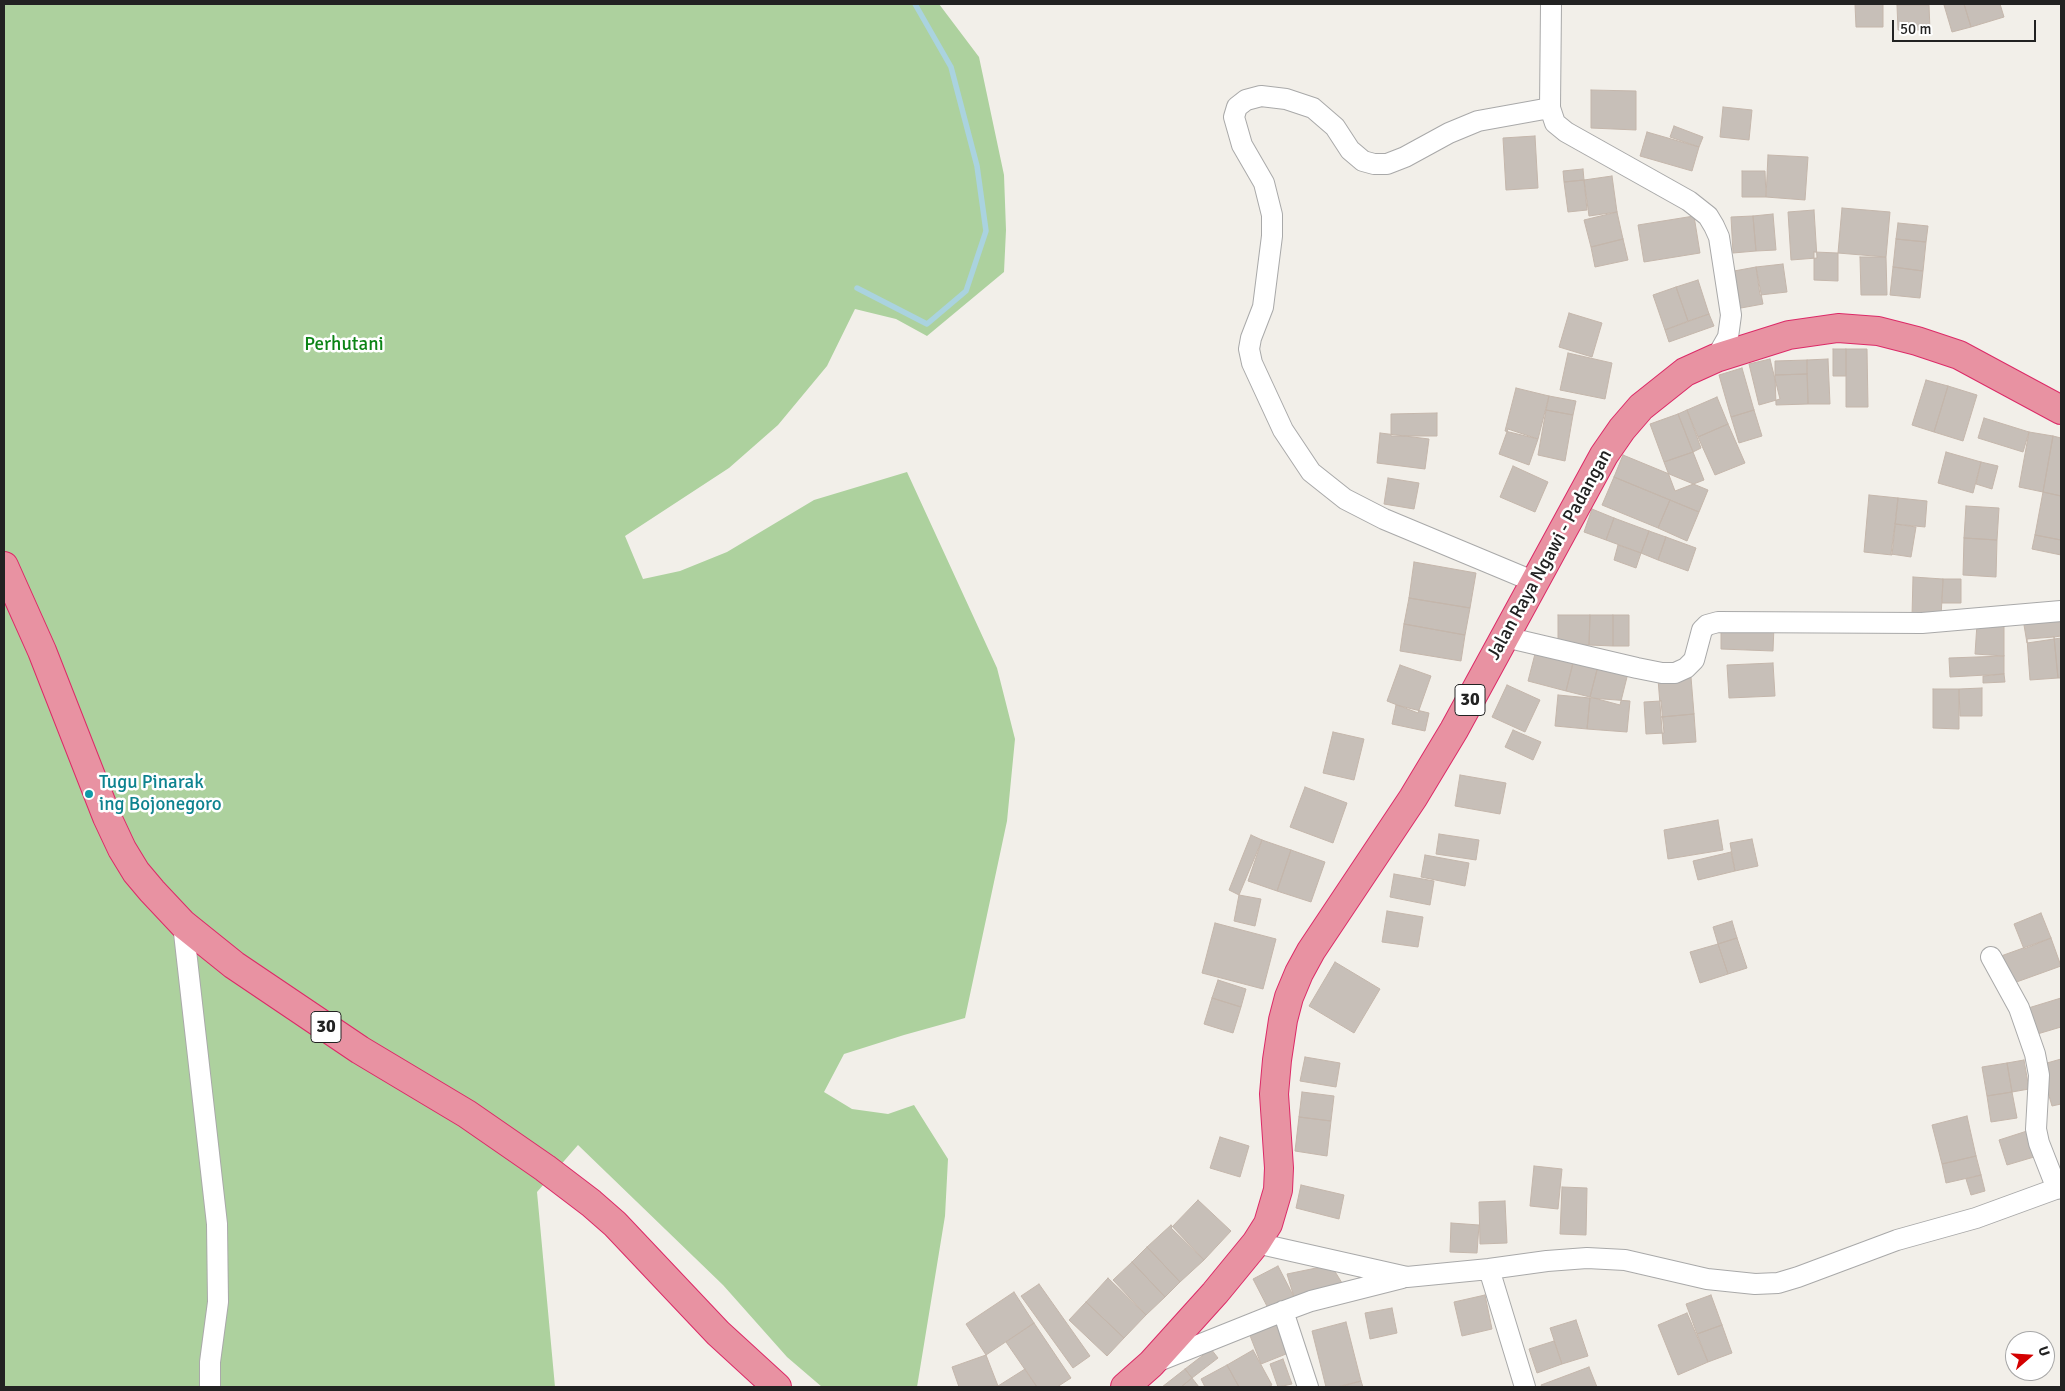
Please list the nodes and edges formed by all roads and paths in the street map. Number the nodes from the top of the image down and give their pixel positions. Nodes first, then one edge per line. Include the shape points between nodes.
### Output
1 (1551, 4) edge
2 (1550, 108) junction
3 (1716, 358) junction
4 (2061, 410) edge
5 (4, 566) edge
6 (1534, 582) junction
7 (2061, 611) edge
8 (1504, 637) junction
9 (183, 924) junction
10 (1991, 957) dead end
11 (2059, 1188) edge
12 (1256, 1242) junction
13 (1489, 1269) junction
14 (1406, 1277) junction
15 (1283, 1311) junction
16 (1151, 1364) junction
17 (210, 1387) edge
18 (777, 1387) edge
19 (1125, 1387) edge
20 (1308, 1387) edge
21 (1525, 1387) edge

1 - 2 street
2 - 3 street via 1559,128 1689,201 1708,216 1719,237 1731,315 1728,337
2 - 6 street via 1478,122 1387,164 1363,161 1350,150 1335,127 1313,108 1286,99 1261,96 1246,100 1234,117 1242,145 1264,183 1272,215 1263,307 1249,348 1255,371 1283,430 1311,472 1345,498 1384,519
3 - 4 highway, Jalan Raya Ngawi - Padangan / 30 via 1789,335 1838,328 1878,331 1918,340 1959,355
3 - 6 highway, Jalan Raya Ngawi - Padangan / 30 via 1685,372 1664,387 1622,429 1604,455
5 - 9 highway, 30 via 122,849 136,872
6 - 8 highway, Jalan Raya Ngawi - Padangan / 30
7 - 8 street via 1922,623 1718,622 1702,630 1694,660 1675,673 1638,668
8 - 12 highway, Jalan Raya Ngawi - Padangan / 30 via 1454,730 1413,798 1311,951 1289,997 1274,1094 1278,1190 1268,1224
9 - 17 street via 217,1224 218,1302
9 - 18 highway, 30 via 234,965 360,1050 467,1114 545,1168 615,1224 718,1333
10 - 11 street via 2019,1008 2035,1054 2039,1075 2036,1130
11 - 13 street via 1778,1282 1755,1284 1708,1279 1625,1260 1587,1258
12 - 14 street
12 - 16 highway, Jalan Raya Ngawi - Padangan / 30 via 1215,1294
13 - 14 street
13 - 21 street
14 - 15 street
15 - 16 street
15 - 20 street
16 - 19 highway, Jalan Raya Ngawi - Padangan / 30

